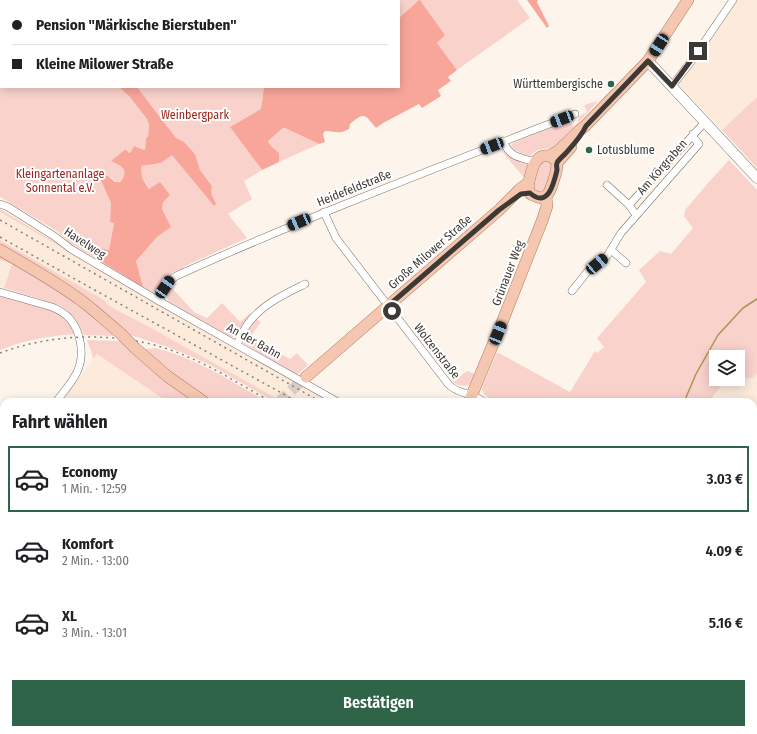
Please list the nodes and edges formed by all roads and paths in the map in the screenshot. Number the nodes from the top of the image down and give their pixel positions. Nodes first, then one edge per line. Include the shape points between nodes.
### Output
1 (688, 0) edge
2 (733, 0) edge
3 (648, 61) junction
4 (672, 86) junction
5 (575, 114) dead end
6 (705, 122) junction
7 (693, 134) junction
8 (503, 141) junction
9 (553, 160) junction
10 (535, 162) junction
11 (757, 178) edge
12 (606, 184) dead end
13 (535, 192) junction
14 (0, 204) edge
15 (629, 205) junction
16 (324, 212) junction
17 (636, 215) junction
18 (0, 250) edge
19 (611, 250) junction
20 (626, 263) dead end
21 (305, 284) dead end
22 (572, 291) dead end
23 (0, 292) edge
24 (159, 301) junction
25 (388, 306) junction
26 (237, 344) junction
27 (306, 377) tunnel mouth
28 (59, 398) edge
29 (198, 398) edge
30 (331, 398) edge
31 (469, 398) edge
32 (471, 398) edge

1 - 3 main road, Große Milower Straße
2 - 4 street
3 - 4 street
3 - 9 main road, Große Milower Straße via 586,126 583,133
4 - 6 street
5 - 8 street, Heidefeldstraße
6 - 7 street, Am Körgraben
6 - 11 street
7 - 15 street, Am Körgraben
7 - 17 street, Am Körgraben via 699,144
8 - 10 street via 512,154
8 - 16 street, Heidefeldstraße
9 - 10 main road, Große Milower Straße via 544,155
9 - 13 main road, Große Milower Straße via 556,173 550,191
10 - 13 main road
12 - 15 street, Am Körgraben
13 - 25 main road, Große Milower Straße via 520,189
13 - 32 main road, Grünauer Weg via 546,206
14 - 24 street, Havelweg
15 - 17 street, Am Körgraben
16 - 24 street, Heidefeldstraße via 176,276 165,287
16 - 25 street, Wolzenstraße via 336,238
17 - 19 street, Am Körgraben
18 - 29 main road, bridge via 81,300 167,376
19 - 20 street
19 - 22 street, Am Körgraben via 587,272
21 - 26 street via 258,312 247,325
23 - 28 street via 52,307 64,313 77,330 81,356 78,370
24 - 26 street, An der Bahn
25 - 27 main road, Große Milower Straße
25 - 31 street, Wolzenstraße via 451,387
26 - 30 street, An der Bahn

